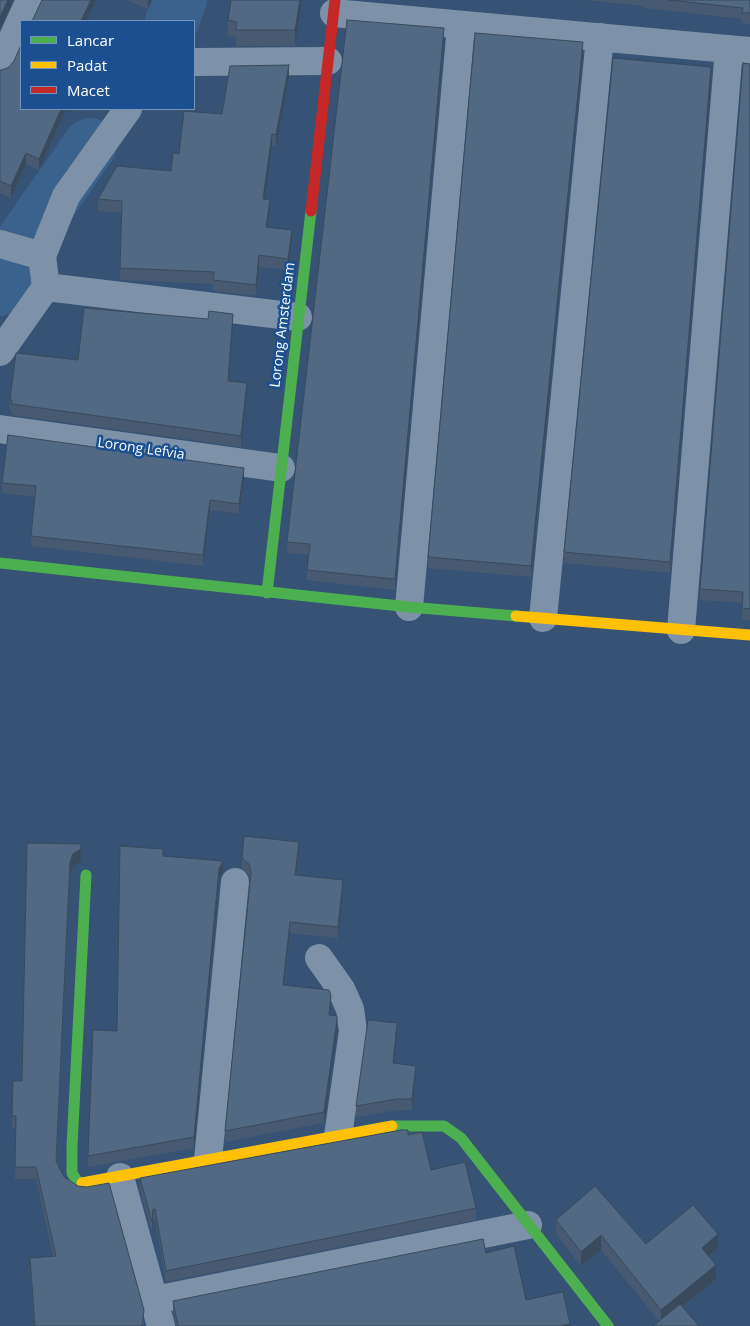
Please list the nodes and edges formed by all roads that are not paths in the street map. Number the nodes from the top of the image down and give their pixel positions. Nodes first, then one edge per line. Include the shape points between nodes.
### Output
1 (30, 0) edge
2 (334, 7) edge
3 (21, 20) edge
4 (20, 22) edge
5 (461, 26) junction
6 (600, 37) junction
7 (739, 50) edge
8 (328, 61) junction
9 (195, 62) edge
10 (0, 66) edge
11 (127, 110) edge
12 (0, 244) edge
13 (42, 256) junction
14 (46, 287) junction
15 (298, 317) junction
16 (0, 352) edge
17 (0, 429) edge
18 (281, 468) junction
19 (0, 563) edge
20 (267, 593) junction
21 (409, 607) junction
22 (543, 618) junction
23 (681, 630) junction
24 (750, 635) edge
25 (86, 874) dead end
26 (235, 882) dead end
27 (319, 958) dead end
28 (338, 1136) junction
29 (208, 1160) junction
30 (120, 1177) junction
31 (528, 1225) junction
32 (158, 1313) edge
33 (608, 1326) edge

1 - 3 street
2 - 5 street
2 - 8 street, Lorong Amsterdam
4 - 10 street
5 - 6 street
5 - 21 street
6 - 7 street
6 - 22 street
7 - 23 street
8 - 9 street
8 - 15 street, Lorong Amsterdam
11 - 13 street via 66,196
12 - 13 street
13 - 14 street
14 - 15 street
14 - 16 street
15 - 18 street, Lorong Amsterdam
17 - 18 street, Lorong Lefvia
18 - 20 street, Lorong Amsterdam
19 - 20 street
20 - 21 street
21 - 22 street
22 - 23 street
23 - 24 street
25 - 30 street via 72,1173 77,1181 84,1184
26 - 29 street
27 - 28 street via 350,1008 353,1031
28 - 29 street
28 - 31 street via 400,1125 444,1126 461,1138
29 - 30 street
30 - 32 street
31 - 32 street
31 - 33 street

